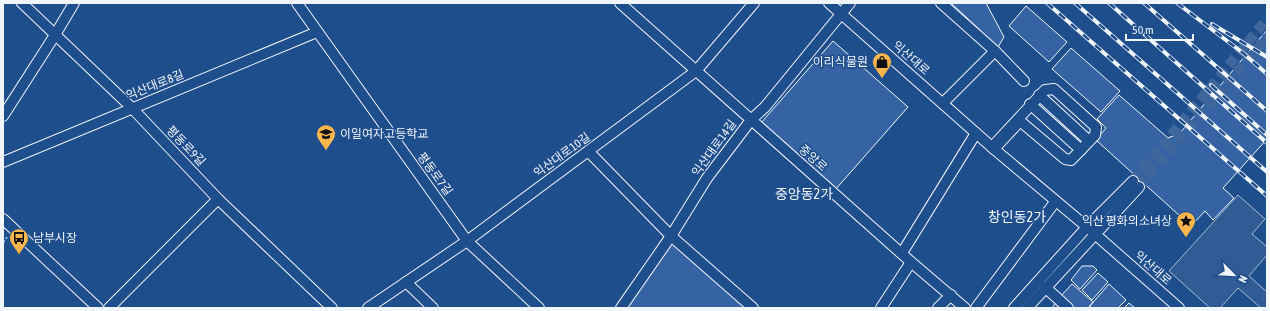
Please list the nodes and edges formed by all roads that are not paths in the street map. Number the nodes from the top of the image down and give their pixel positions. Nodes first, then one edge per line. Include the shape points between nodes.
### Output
1 (22, 3) edge
2 (74, 3) edge
3 (297, 3) edge
4 (620, 3) edge
5 (754, 3) edge
6 (830, 3) edge
7 (850, 3) edge
8 (941, 3) edge
9 (841, 14) junction
10 (317, 32) junction
11 (55, 35) junction
12 (994, 51) junction
13 (696, 71) junction
14 (1024, 81) dead end
15 (1039, 95) junction
16 (943, 103) junction
17 (1030, 104) junction
18 (132, 108) junction
19 (3, 116) edge
20 (750, 120) junction
21 (976, 133) junction
22 (1089, 141) junction
23 (993, 148) junction
24 (1081, 150) junction
25 (588, 152) junction
26 (3, 162) edge
27 (218, 199) junction
28 (1055, 202) junction
29 (3, 219) edge
30 (1087, 227) junction
31 (1096, 235) junction
32 (671, 236) junction
33 (467, 241) junction
34 (902, 253) junction
35 (911, 262) junction
36 (406, 282) junction
37 (1045, 287) junction
38 (951, 295) junction
39 (98, 308) edge
40 (109, 308) edge
41 (332, 308) edge
42 (368, 308) edge
43 (432, 308) edge
44 (539, 308) edge
45 (622, 308) edge
46 (753, 308) edge
47 (881, 308) edge
48 (938, 308) edge
49 (965, 308) edge
50 (976, 308) edge
51 (1014, 308) edge
52 (1027, 308) edge
53 (1068, 308) edge
54 (1179, 308) edge

1 - 11 street, 평동로9길
2 - 11 street
3 - 10 street, 평동로7길
4 - 13 street, 중앙로
5 - 13 street, 익산대로10길
6 - 9 street, 익산대로
7 - 9 street, 익산대로14길
8 - 12 street
9 - 16 street, 익산대로
9 - 20 street, 익산대로14길 via 765,107
10 - 18 street, 익산대로8길
10 - 33 street, 평동로7길
11 - 18 street, 평동로9길
11 - 19 street
12 - 14 street
12 - 16 street
13 - 20 street, 중앙로
13 - 25 street, 익산대로10길
15 - 17 street
15 - 22 street
15 - 22 street via 1045,90 1054,90 1096,127 1095,135
16 - 21 street, 익산대로
17 - 23 street
17 - 24 street
18 - 26 street, 익산대로8길
18 - 27 street, 평동로9길
20 - 32 street, 익산대로14길 via 707,178
20 - 34 street, 중앙로
21 - 23 street, 익산대로
21 - 34 street
22 - 24 street
23 - 24 street via 1020,121 1065,159 1071,160
23 - 28 street, 익산대로
25 - 32 street
25 - 33 street, 익산대로10길
27 - 40 street
27 - 41 street, 평동로9길
28 - 30 street, 익산대로
28 - 50 street
29 - 39 street
30 - 31 street, 익산대로
30 - 31 street via 1136,184
30 - 51 street
31 - 37 street
31 - 54 street, 익산대로
32 - 45 street, 익산대로14길
32 - 46 street
33 - 36 street, 익산대로10길
33 - 44 street, 평동로7길
34 - 35 street, 중앙로
35 - 38 street, 중앙로
35 - 47 street
36 - 42 street, 익산대로10길
36 - 43 street
37 - 52 street
37 - 53 street
38 - 48 street
38 - 49 street, 중앙로

